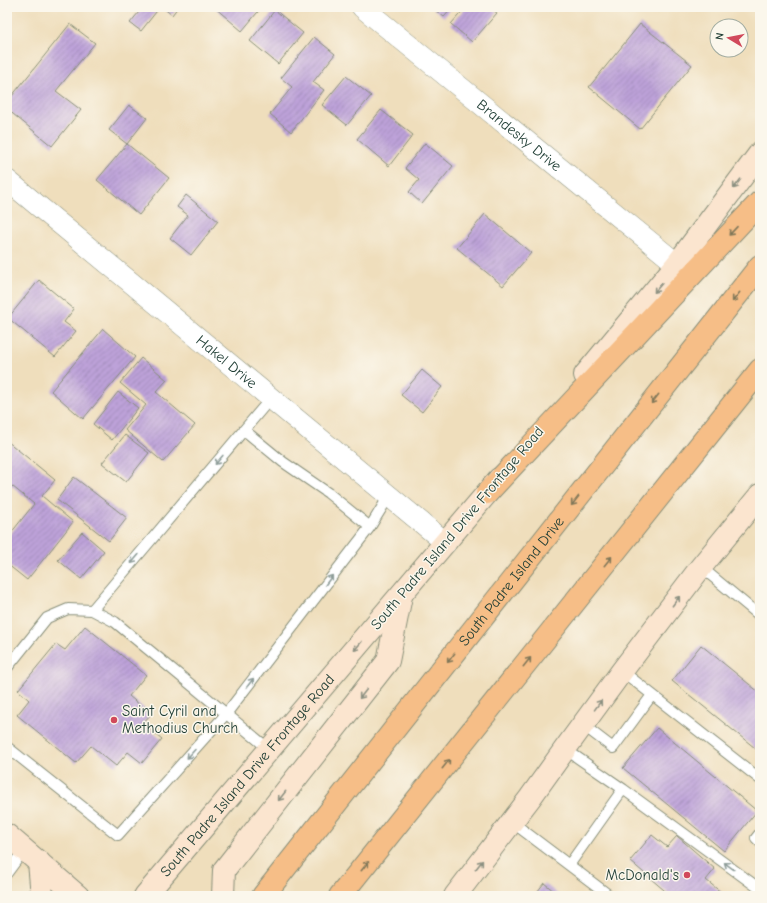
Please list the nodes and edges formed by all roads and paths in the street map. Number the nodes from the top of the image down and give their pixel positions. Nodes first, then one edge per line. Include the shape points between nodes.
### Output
1 (362, 7) edge
2 (760, 153) edge
3 (7, 180) edge
4 (760, 202) edge
5 (677, 264) junction
6 (760, 266) edge
7 (760, 370) edge
8 (271, 398) junction
9 (244, 430) junction
10 (487, 493) junction
11 (760, 495) edge
12 (390, 496) junction
13 (370, 526) junction
14 (446, 542) junction
15 (701, 567) junction
16 (401, 595) junction
17 (92, 610) junction
18 (760, 616) edge
19 (7, 668) edge
20 (622, 671) junction
21 (652, 695) junction
22 (226, 714) junction
23 (583, 725) junction
24 (7, 747) edge
25 (565, 749) junction
26 (270, 750) junction
27 (760, 778) edge
28 (623, 789) junction
29 (512, 822) junction
30 (760, 833) edge
31 (7, 835) edge
32 (760, 842) edge
33 (32, 856) junction
34 (569, 864) junction
35 (7, 873) edge
36 (760, 889) edge
37 (456, 895) edge
38 (42, 896) edge
39 (78, 896) edge
40 (146, 896) edge
41 (223, 896) edge
42 (263, 896) edge
43 (340, 896) edge
44 (610, 896) edge

1 - 5 street, Brandesky Drive
2 -> 5 main road, South Padre Island Drive Frontage Road
3 - 8 street, Hakel Drive
4 -> 10 highway
5 -> 10 main road, South Padre Island Drive Frontage Road
6 -> 42 highway, South Padre Island Drive
43 -> 7 highway
8 - 9 lane
8 - 12 street, Hakel Drive
9 - 13 lane
9 -> 17 lane
10 - 14 main road, South Padre Island Drive Frontage Road
11 - 15 main road
12 - 13 lane
12 - 14 street, Hakel Drive
22 -> 13 lane
14 - 16 main road, South Padre Island Drive Frontage Road
15 - 18 lane
20 -> 15 main road
16 -> 26 main road, South Padre Island Drive Frontage Road
16 -> 41 main road via 388,661 224,870
17 - 19 lane via 68,609 47,618
17 - 22 lane via 115,622
20 - 21 lane
23 -> 20 main road
21 - 23 lane via 612,748
21 - 27 lane
22 -> 24 lane via 118,835
22 - 26 lane
23 - 25 main road
25 - 28 lane
25 - 29 main road
26 - 40 main road, South Padre Island Drive Frontage Road
28 - 34 lane
36 -> 28 lane
29 - 34 lane
37 -> 29 main road
30 - 32 lane via 756,838
31 - 33 main road
33 - 35 lane
33 - 38 main road
33 - 39 main road
34 - 44 lane

